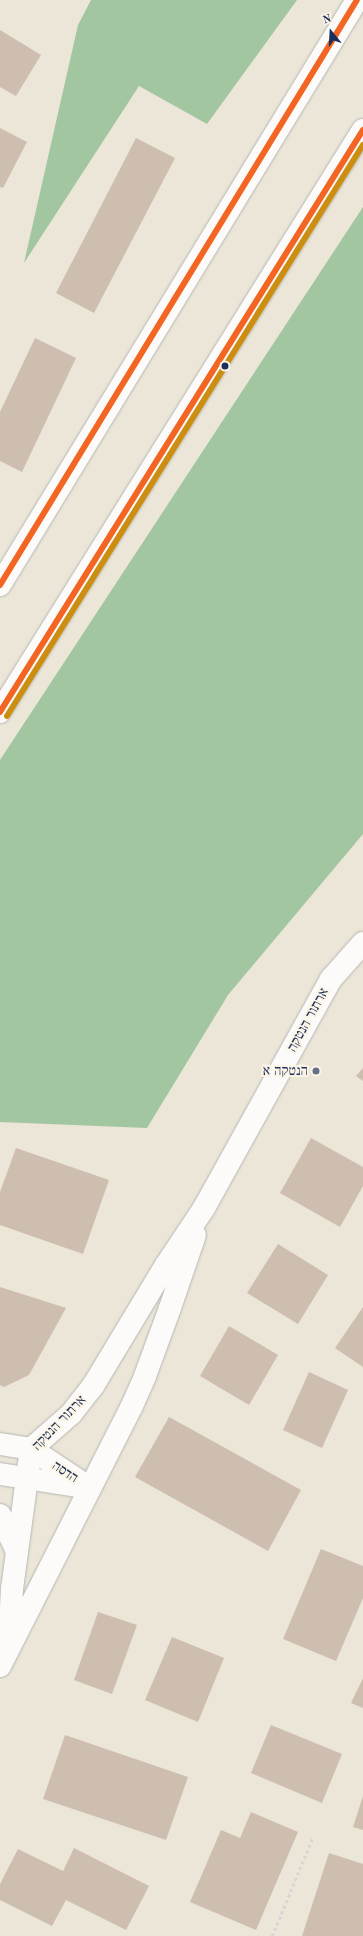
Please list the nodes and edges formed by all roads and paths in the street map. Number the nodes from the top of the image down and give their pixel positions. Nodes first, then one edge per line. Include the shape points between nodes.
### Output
1 (357, 0) edge
2 (363, 130) edge
3 (0, 585) edge
4 (0, 712) edge
5 (363, 943) edge
6 (204, 1208) junction
7 (0, 1444) edge
8 (31, 1449) junction
9 (0, 1474) edge
10 (27, 1478) junction
11 (90, 1488) junction
12 (0, 1515) edge
13 (17, 1550) junction
14 (9, 1646) junction
15 (0, 1666) edge
16 (312, 1839) dead end
17 (272, 1936) edge

1 - 3 street
2 - 4 street
5 - 6 street, ארתור הנטקה via 331,979
6 - 8 street, ארתור הנטקה via 166,1265 93,1386 71,1414
6 - 11 street, ארתור הנטקה via 145,1376
7 - 8 street, הדסה
8 - 10 street, ארתור הנטקה
8 - 11 street, הדסה
9 - 10 street, הדסה
10 - 11 street, הדסה
10 - 13 street, ארתור הנטקה
11 - 14 street, ארתור הנטקה via 37,1596
12 - 13 street
13 - 14 street, ארתור הנטקה
14 - 15 street, ארתור הנטקה
16 - 17 path

